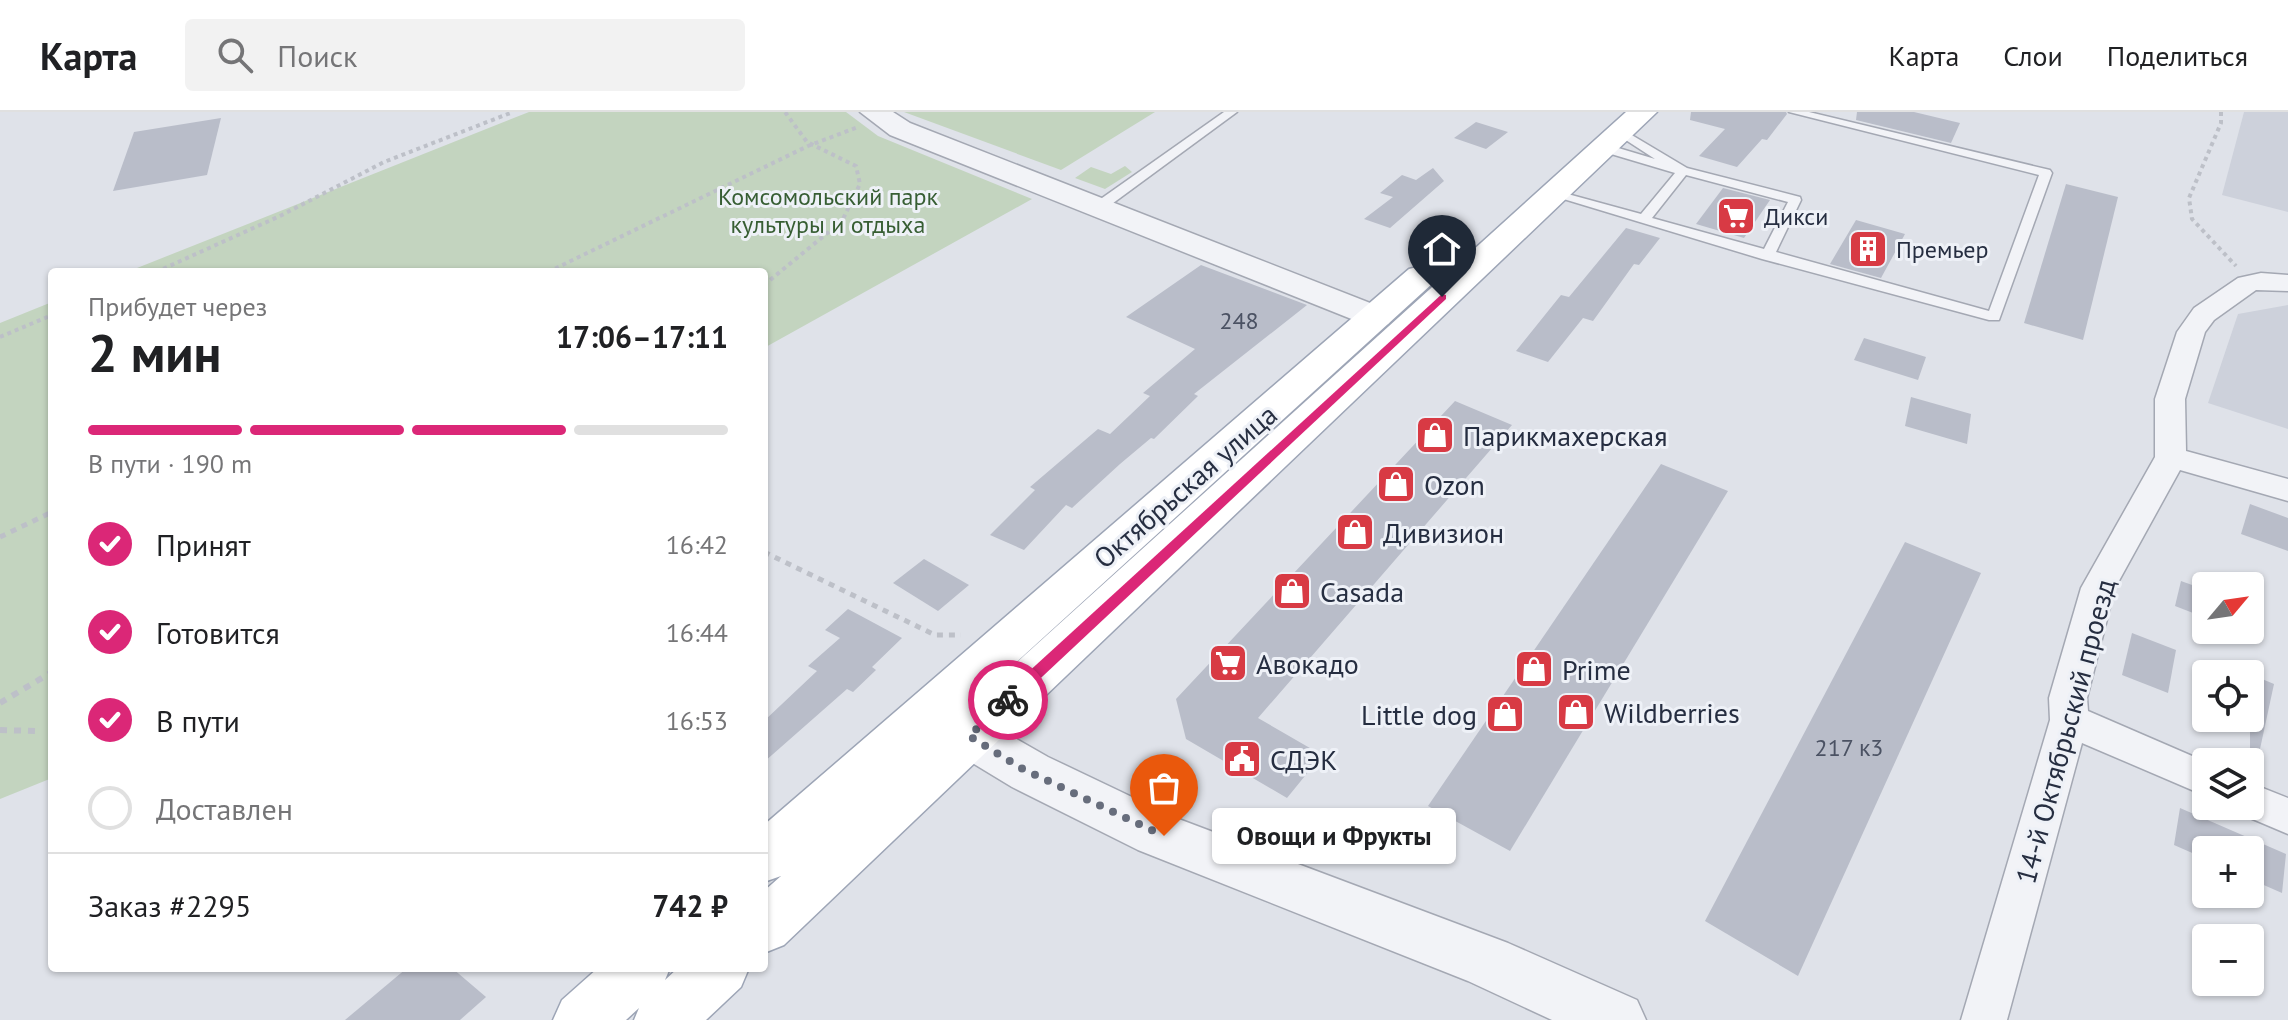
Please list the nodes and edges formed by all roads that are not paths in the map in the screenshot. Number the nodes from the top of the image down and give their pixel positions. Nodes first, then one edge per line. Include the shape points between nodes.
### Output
1 (1231, 112) edge
2 (1795, 112) edge
3 (878, 116) edge
4 (1618, 126) edge
5 (1683, 171) junction
6 (1553, 194) junction
7 (1100, 206) junction
8 (1643, 220) junction
9 (1767, 256) junction
10 (2274, 282) edge
11 (1392, 323) junction
12 (2171, 457) junction
13 (2288, 490) edge
14 (2069, 720) junction
15 (949, 724) junction
16 (2192, 774) edge
17 (2264, 806) edge
18 (2288, 817) edge
19 (768, 855) edge
20 (768, 923) edge
21 (637, 972) edge
22 (716, 972) edge
23 (583, 1020) edge
24 (664, 1020) edge
25 (1616, 1020) edge
26 (1984, 1020) edge

1 - 7 lane
2 - 9 lane via 2046,173 1994,317
3 - 7 street
4 - 5 lane
4 - 5 lane
4 - 6 main road, Октябрьская улица
4 - 11 main road, Октябрьская улица via 1448,252
5 - 8 lane
5 - 9 lane via 1795,200
6 - 8 lane
6 - 11 main road, Октябрьская улица
7 - 11 street
8 - 9 lane
10 - 12 street via 2247,284 2227,296 2191,332 2170,399
11 - 15 main road, Октябрьская улица
12 - 13 street
12 - 14 street, 14-й Октябрьский проезд via 2098,588 2068,698
14 - 16 street
14 - 26 street, 14-й Октябрьский проезд
15 - 19 main road, Октябрьская улица
15 - 20 main road, Октябрьская улица
15 - 25 street via 1023,769 1135,824 1492,964
17 - 18 street
21 - 23 main road
22 - 24 main road

